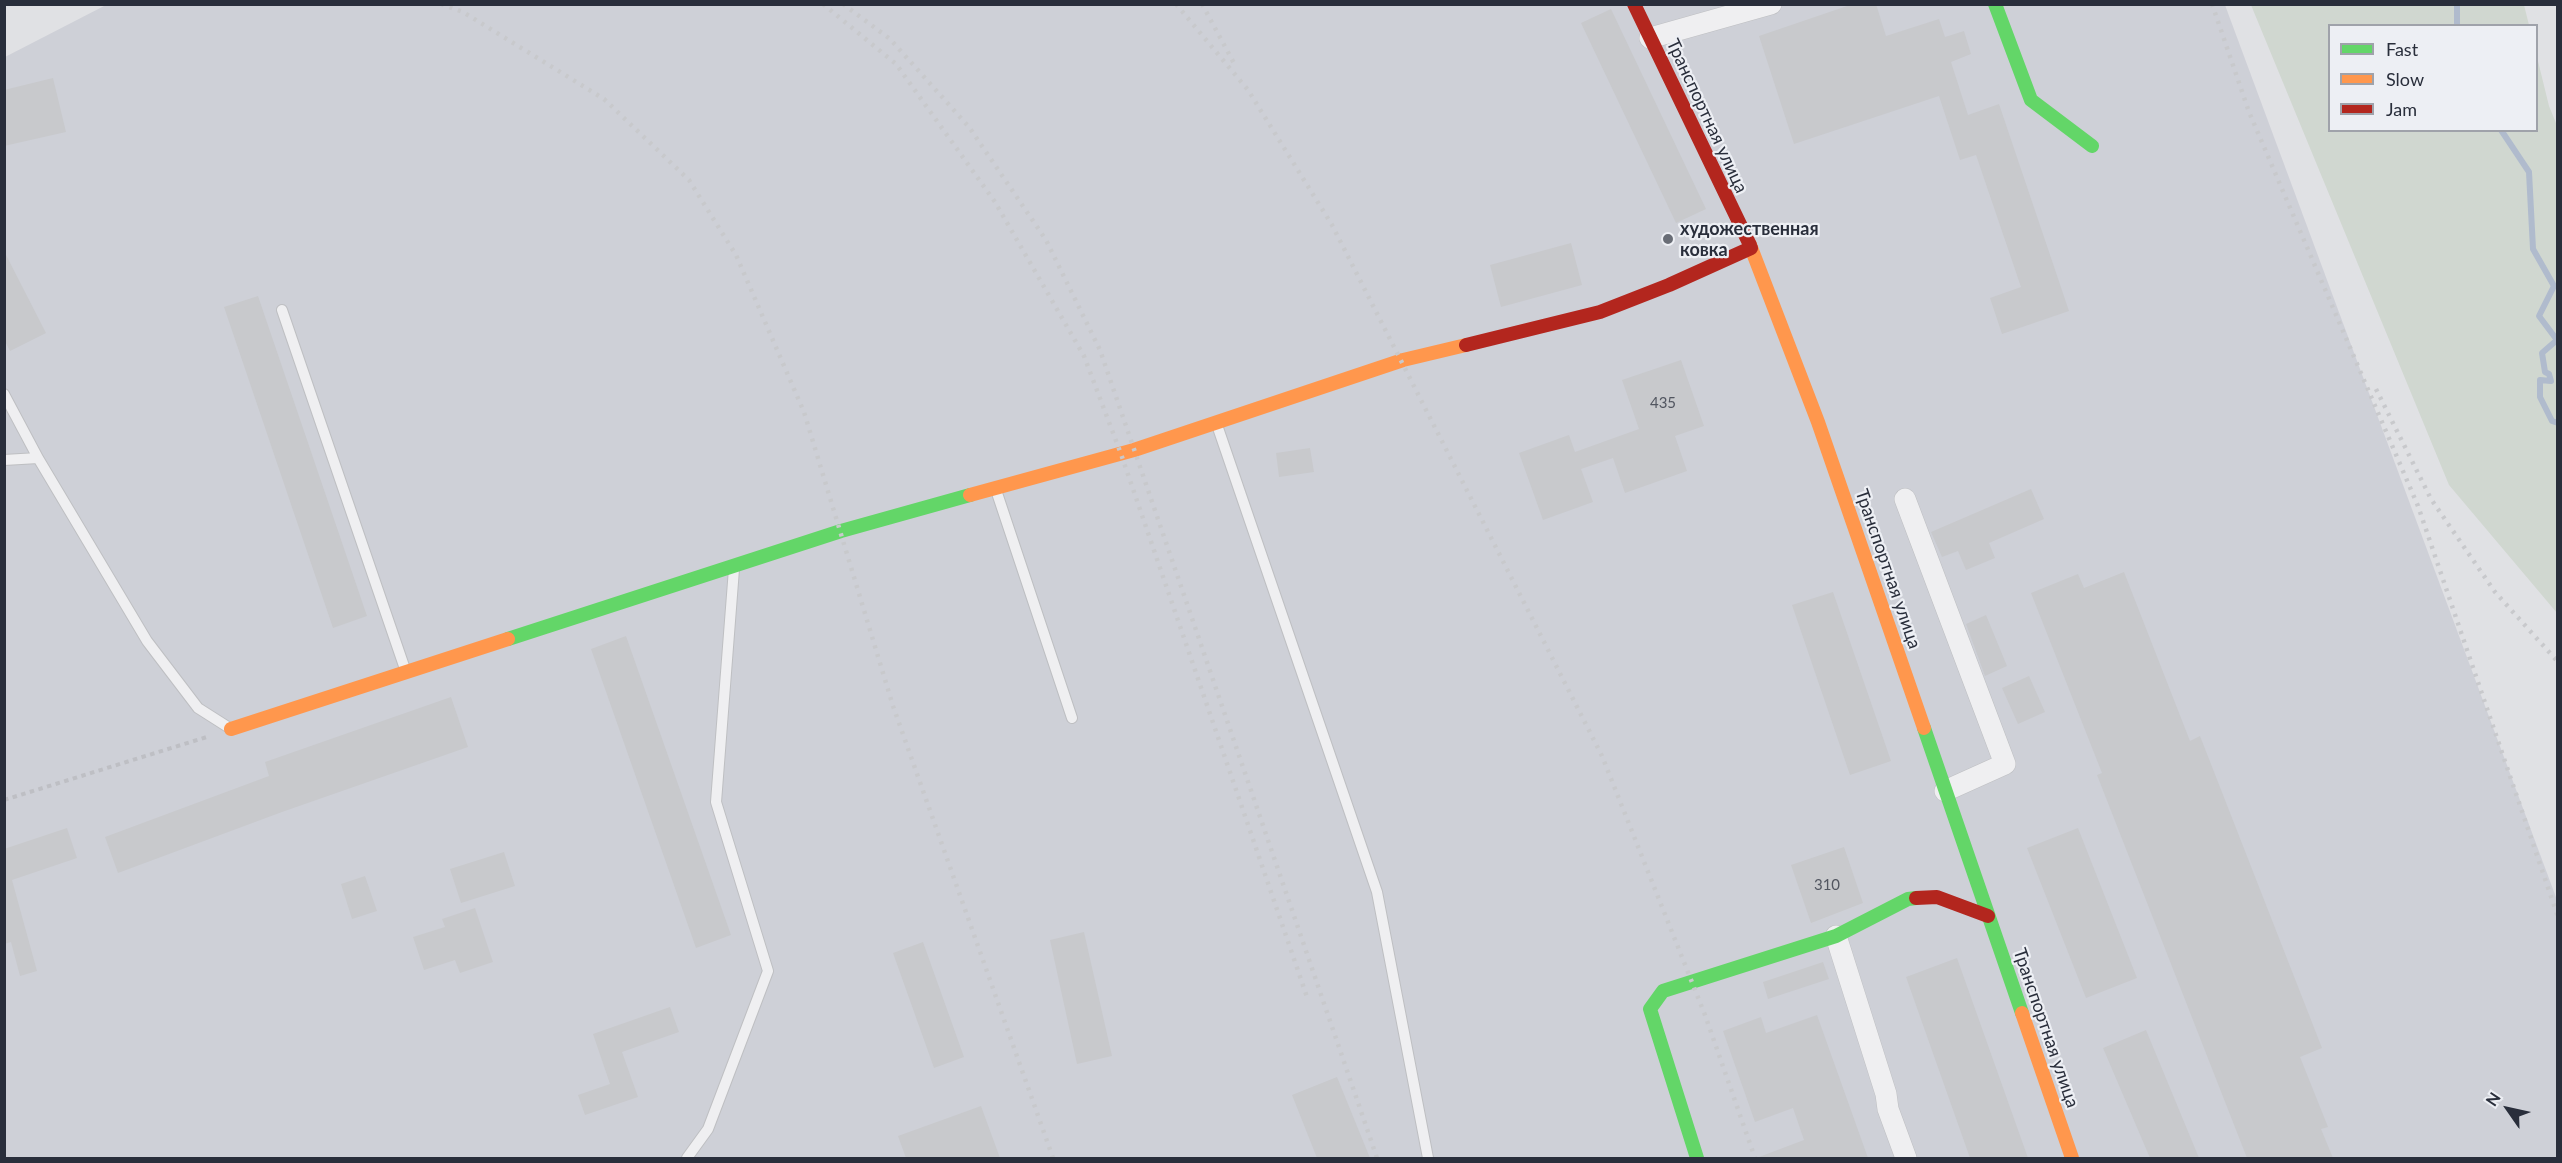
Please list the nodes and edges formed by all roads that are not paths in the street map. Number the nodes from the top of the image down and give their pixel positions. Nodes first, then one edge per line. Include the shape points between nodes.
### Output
1 (1634, 4) edge
2 (1771, 4) edge
3 (1995, 4) edge
4 (1650, 38) junction
5 (2092, 146) dead end
6 (1751, 248) junction
7 (282, 310) dead end
8 (4, 394) edge
9 (1216, 422) junction
10 (38, 458) junction
11 (4, 460) edge
12 (995, 487) junction
13 (1905, 499) dead end
14 (734, 566) junction
15 (406, 672) junction
16 (1072, 717) dead end
17 (231, 729) joint
18 (1945, 791) junction
19 (1988, 916) junction
20 (1836, 936) junction
21 (687, 1158) edge
22 (1428, 1158) edge
23 (1697, 1158) edge
24 (1906, 1158) edge
25 (2072, 1158) edge

1 - 4 street, Транспортная улица
2 - 4 street
3 - 5 street via 2031,100
4 - 6 street, Транспортная улица
6 - 9 street via 1600,312 1403,360
6 - 18 street, Транспортная улица via 1818,422
7 - 15 lane
8 - 10 lane
9 - 12 street via 1134,450
9 - 22 lane via 1377,892
10 - 11 lane
10 - 17 lane via 147,640 198,708
12 - 14 street
12 - 16 lane
13 - 18 street via 2005,764
14 - 15 street
14 - 21 lane via 716,802 768,971 708,1130
15 - 17 street
18 - 19 street, Транспортная улица
19 - 20 street via 1937,897 1908,899
19 - 25 street, Транспортная улица
20 - 23 street via 1663,991 1650,1009
20 - 24 street

